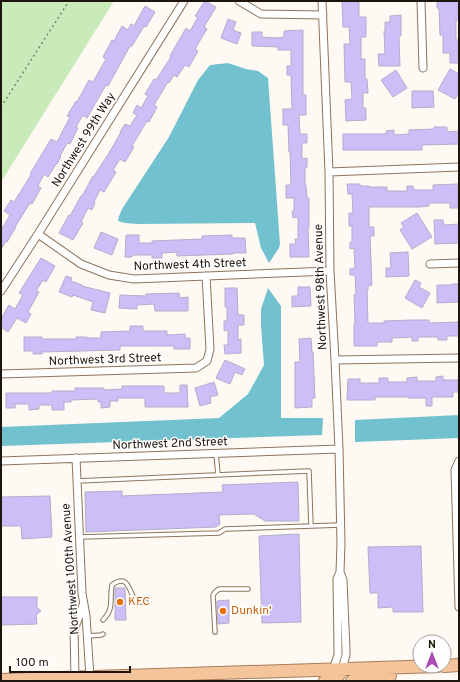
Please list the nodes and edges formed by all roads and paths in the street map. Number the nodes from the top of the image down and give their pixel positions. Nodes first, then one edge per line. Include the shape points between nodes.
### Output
1 (68, 1) edge
2 (184, 1) edge
3 (239, 1) edge
4 (322, 1) edge
5 (421, 1) edge
6 (323, 15) junction
7 (423, 68) dead end
8 (1, 107) edge
9 (459, 167) edge
10 (329, 172) junction
11 (38, 234) junction
12 (459, 263) edge
13 (430, 264) dead end
14 (330, 272) junction
15 (206, 276) junction
16 (1, 290) edge
17 (459, 358) edge
18 (335, 360) junction
19 (1, 374) edge
20 (339, 449) junction
21 (216, 453) junction
22 (76, 458) junction
23 (1, 461) edge
24 (459, 461) edge
25 (218, 475) junction
26 (77, 481) junction
27 (340, 525) junction
28 (311, 526) junction
29 (80, 537) junction
30 (248, 589) dead end
31 (146, 602) dead end
32 (83, 603) junction
33 (459, 607) edge
34 (103, 620) dead end
35 (214, 632) dead end
36 (104, 634) dead end
37 (87, 636) junction
38 (412, 667) edge
39 (338, 670) junction
40 (219, 673) junction
41 (419, 674) edge
42 (84, 679) edge
43 (1, 680) edge
44 (198, 681) edge
45 (325, 681) edge
46 (352, 681) edge

1 - 8 path
2 - 11 street, Northwest 99th Way
3 - 6 street via 261,14
4 - 6 street, Northwest 98th Avenue
5 - 7 street
6 - 10 street, Northwest 98th Avenue
9 - 10 street
10 - 14 street, Northwest 98th Avenue
11 - 15 street, Northwest 4th Street via 81,264 109,275 134,279
11 - 16 street, Northwest 99th Way
12 - 13 street
14 - 15 street, Northwest 4th Street
14 - 18 street, Northwest 98th Avenue
15 - 19 street, Northwest 3rd Street via 210,349 207,361 196,368
17 - 18 street
18 - 20 street, Northwest 98th Avenue
20 - 21 street, Northwest 2nd Street
20 - 27 street, Northwest 98th Avenue
21 - 22 street, Northwest 2nd Street
21 - 25 lane
22 - 23 street, Northwest 2nd Street
22 - 26 street, Northwest 100th Avenue
24 - 33 street via 455,470
25 - 26 lane
25 - 28 lane via 309,471
26 - 29 street, Northwest 100th Avenue
27 - 28 lane
27 - 39 street, Northwest 98th Avenue via 340,572 344,580 346,655
28 - 29 lane via 225,528 219,533
29 - 32 street, Northwest 100th Avenue
30 - 35 lane via 217,590 213,596
31 - 34 lane via 134,599 129,584 115,582 110,592 111,609
32 - 37 street, Northwest 100th Avenue
32 - 42 street via 74,630
36 - 37 lane
37 - 42 street, Northwest 100th Avenue
38 - 39 highway
39 - 40 highway
39 - 45 highway via 339,675
40 - 42 highway
40 - 44 highway
41 - 46 highway via 358,678
42 - 43 highway

